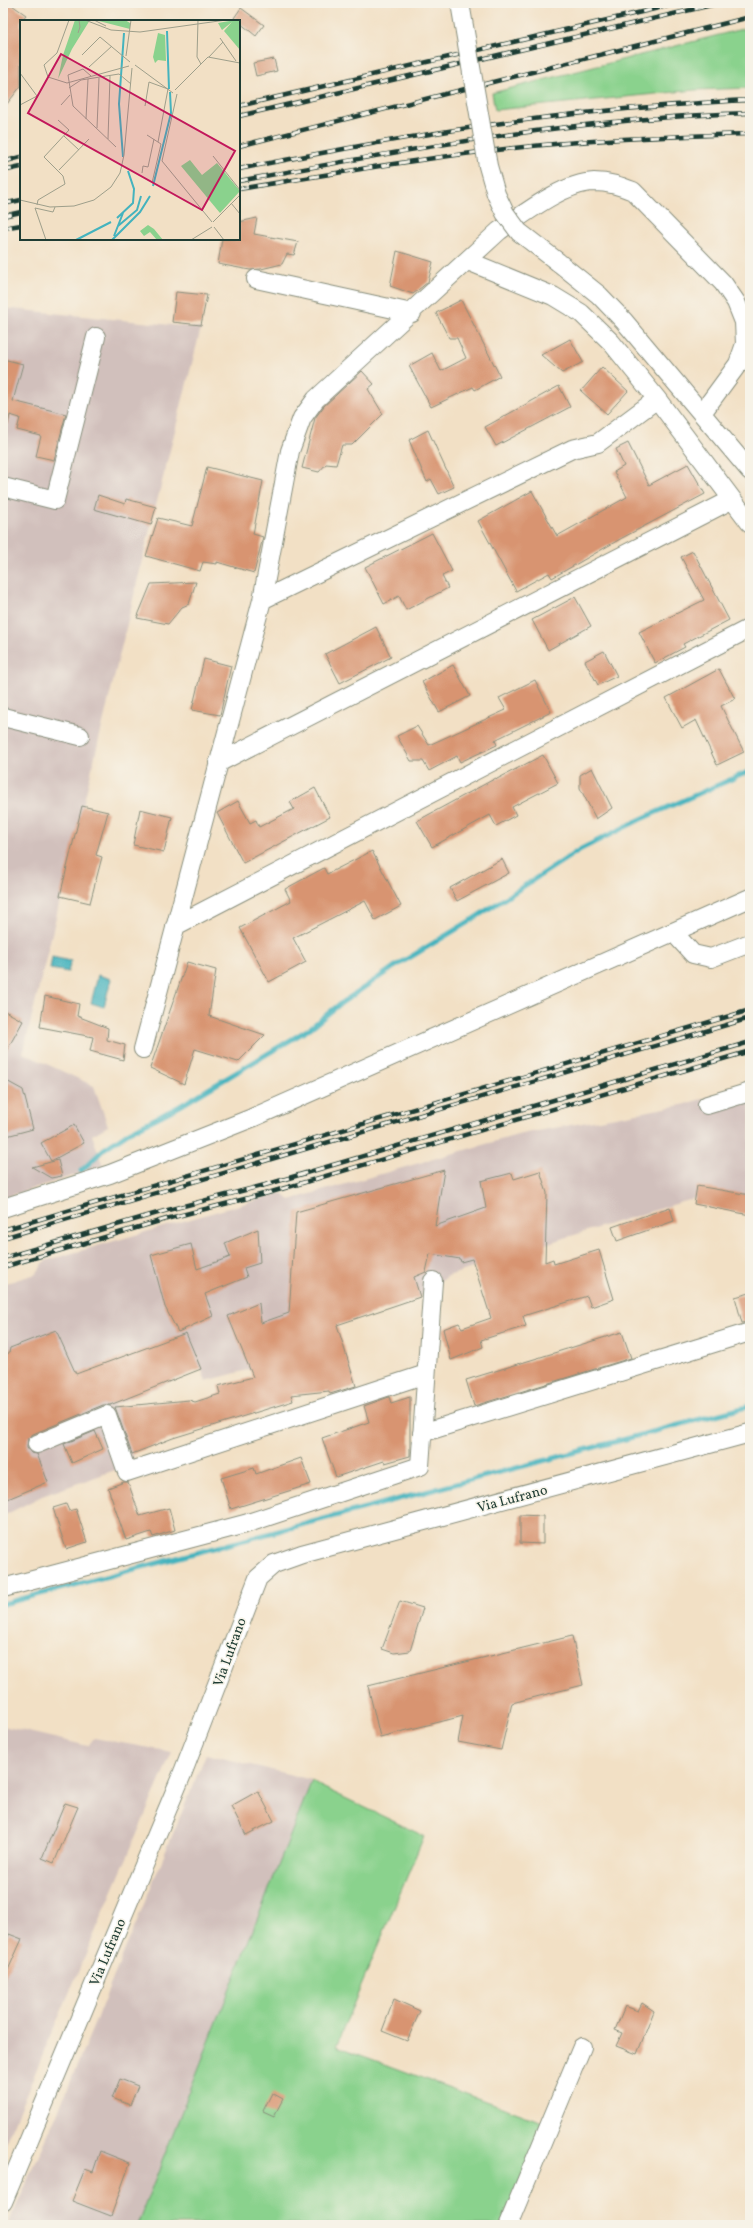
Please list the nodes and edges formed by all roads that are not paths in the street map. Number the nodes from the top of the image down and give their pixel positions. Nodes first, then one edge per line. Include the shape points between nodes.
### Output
1 (460, 3) edge
2 (468, 261) junction
3 (256, 278) dead end
4 (412, 313) junction
5 (96, 337) dead end
6 (658, 399) junction
7 (702, 413) junction
8 (750, 471) edge
9 (3, 487) edge
10 (731, 500) junction
11 (750, 523) edge
12 (262, 600) junction
13 (750, 628) edge
14 (3, 717) edge
15 (80, 736) dead end
16 (218, 763) junction
17 (750, 898) edge
18 (175, 926) junction
19 (674, 933) junction
20 (750, 943) edge
21 (142, 1049) dead end
22 (750, 1092) edge
23 (707, 1105) dead end
24 (3, 1208) edge
25 (433, 1281) dead end
26 (750, 1332) edge
27 (426, 1374) junction
28 (750, 1433) edge
29 (422, 1434) junction
30 (37, 1444) dead end
31 (3, 1588) edge
32 (582, 2047) dead end
33 (3, 2202) edge
34 (508, 2225) edge

1 - 7 street, bridge via 488,166 496,194 505,213 519,232 599,295
2 - 4 street
2 - 6 street via 553,296 581,313 611,342
2 - 7 street via 499,231 571,188 594,182 614,184 633,191 723,283 736,302 744,322 745,344 738,364
3 - 4 street
4 - 12 street via 316,400 302,418 290,451
5 - 9 street via 55,500
6 - 10 street
6 - 12 street via 598,443 572,449
7 - 8 street
10 - 11 street
10 - 16 street
12 - 16 street
13 - 18 street
14 - 15 street
16 - 18 street
17 - 19 street
18 - 21 street
19 - 20 street via 693,954 711,958
19 - 24 street via 252,1118 110,1174
22 - 23 street
25 - 27 street
26 - 29 street
27 - 29 street
27 - 30 street via 128,1472 107,1415
28 - 33 street, Via Lufrano via 302,1554 274,1564 258,1578 183,1772
29 - 31 street via 420,1466 245,1524
32 - 34 street

